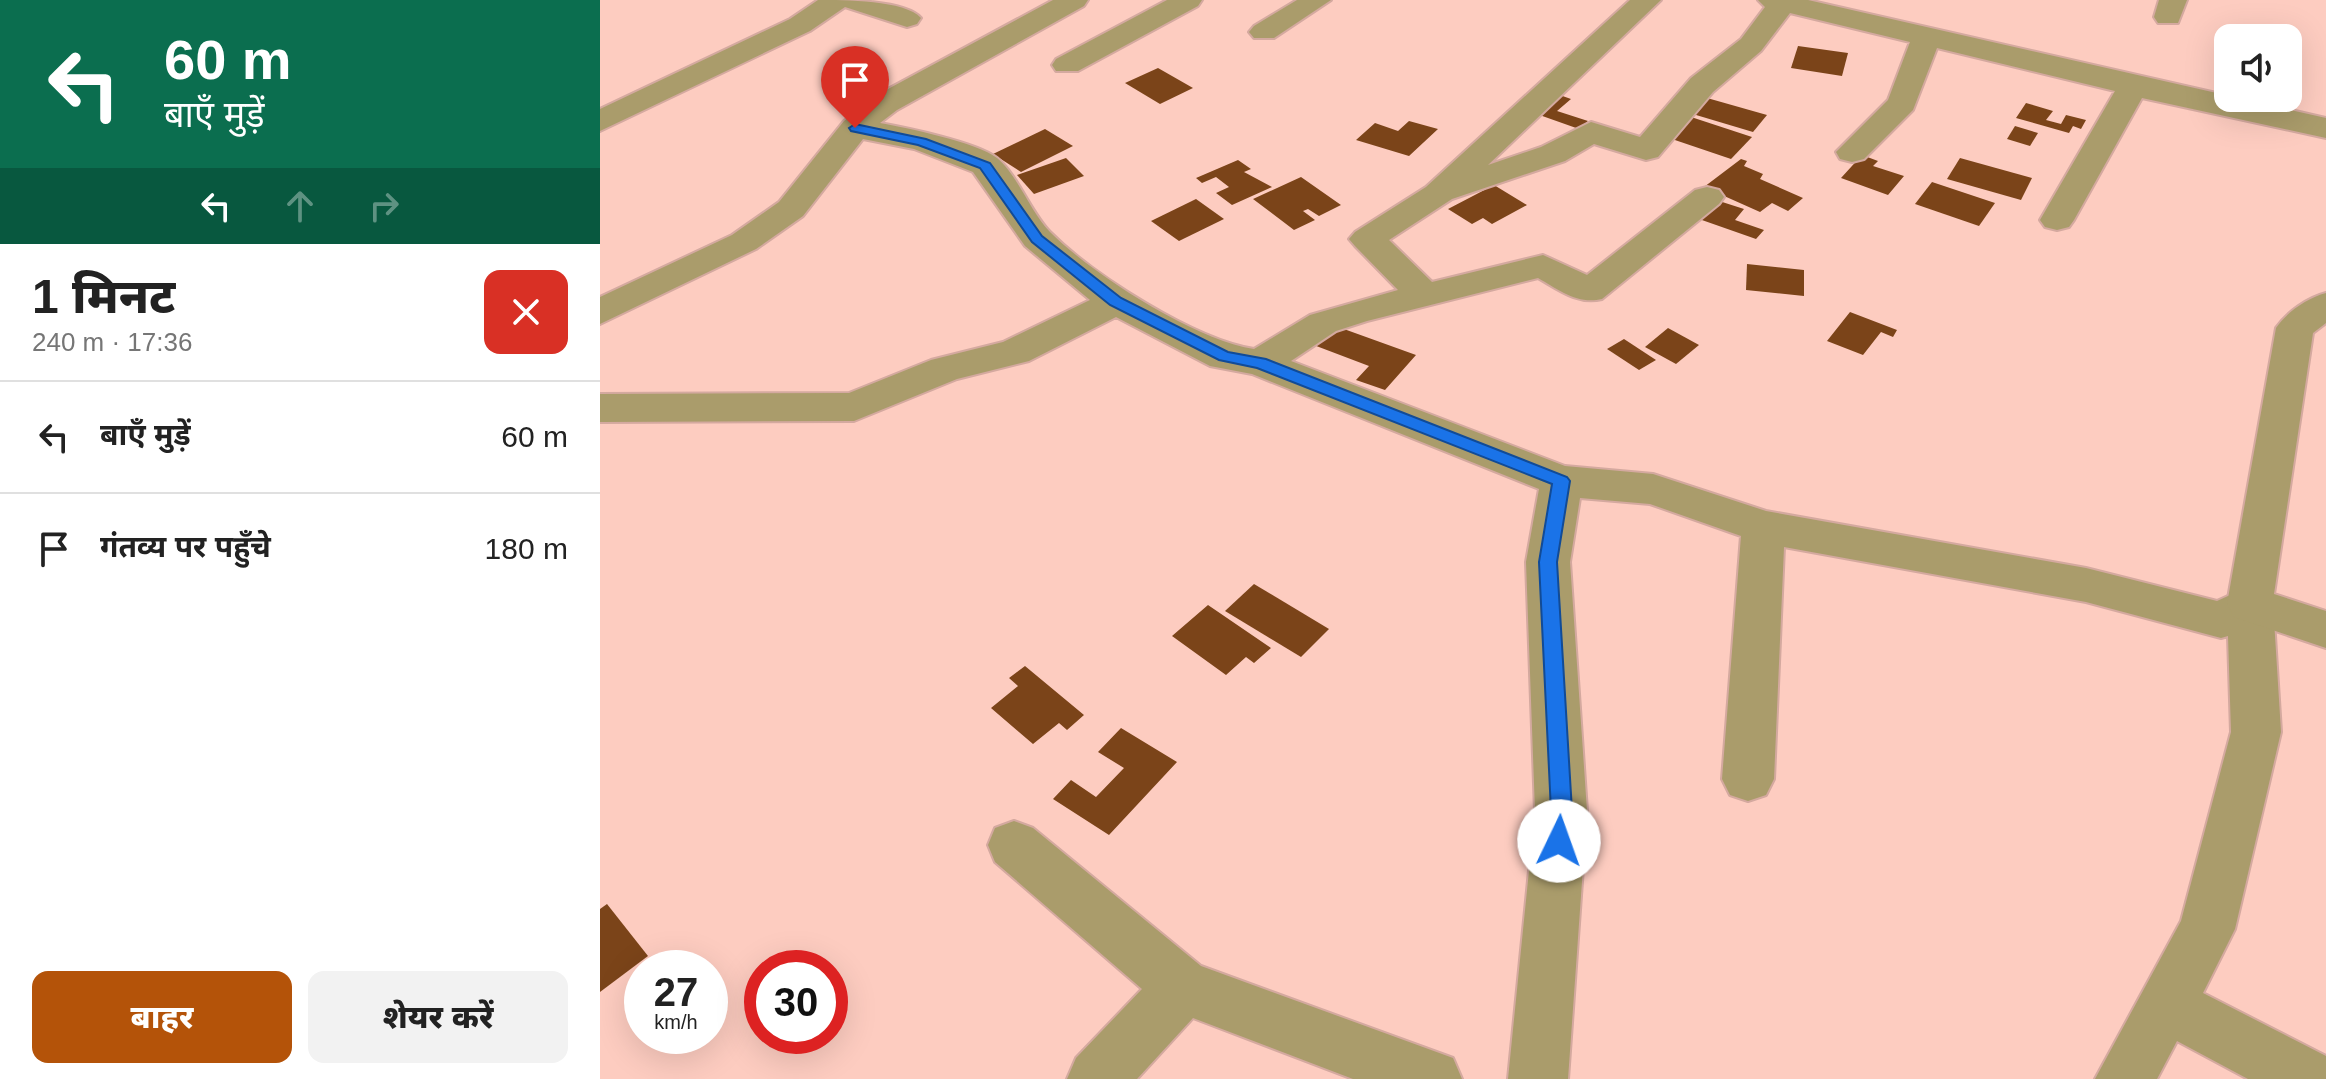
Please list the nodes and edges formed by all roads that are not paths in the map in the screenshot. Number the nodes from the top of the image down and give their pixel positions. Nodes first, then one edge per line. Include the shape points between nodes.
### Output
1 (837, 0) edge
2 (852, 0) edge
3 (1074, 0) edge
4 (1188, 0) edge
5 (1317, 0) edge
6 (1647, 0) edge
7 (1778, 2) edge
8 (907, 18) dead end
9 (1264, 32) dead end
10 (1926, 37) junction
11 (1067, 65) dead end
12 (2133, 87) junction
13 (600, 121) edge
14 (855, 128) junction
15 (2326, 128) edge
16 (1852, 152) dead end
17 (1438, 194) junction
18 (1707, 197) dead end
19 (2057, 220) dead end
20 (1424, 295) junction
21 (1116, 302) junction
22 (2326, 305) edge
23 (600, 312) edge
24 (1260, 363) junction
25 (600, 408) edge
26 (1561, 481) junction
27 (1763, 527) junction
28 (2250, 604) junction
29 (2326, 630) edge
30 (1748, 779) dead end
31 (1014, 845) dead end
32 (1183, 987) junction
33 (2166, 1004) junction
34 (1097, 1079) edge
35 (1432, 1079) edge
36 (1538, 1079) edge
37 (2125, 1079) edge
38 (2308, 1079) edge

1 - 13 street via 800,25
2 - 8 street
3 - 14 street via 886,103
4 - 11 street
5 - 9 street
6 - 17 street
7 - 10 street
7 - 17 street via 1751,45 1702,85 1646,150 1591,132 1553,154
10 - 12 street
10 - 16 street via 1902,103
12 - 15 street
12 - 19 street
14 - 21 street via 922,141 985,165 1037,239
14 - 23 street via 791,209 744,242
17 - 20 street via 1367,239
18 - 20 street via 1589,291 1543,266
20 - 24 street via 1323,323
21 - 24 street via 1224,357
21 - 25 street via 1015,352 945,369 854,407
22 - 28 street via 2295,328
24 - 26 street
26 - 27 street via 1653,489
26 - 36 street via 1548,562 1561,811
27 - 28 street via 2086,585 2221,620
27 - 30 street
28 - 29 street
28 - 33 street via 2256,732 2207,929
31 - 32 street
32 - 34 street
32 - 35 street
33 - 37 street
33 - 38 street

